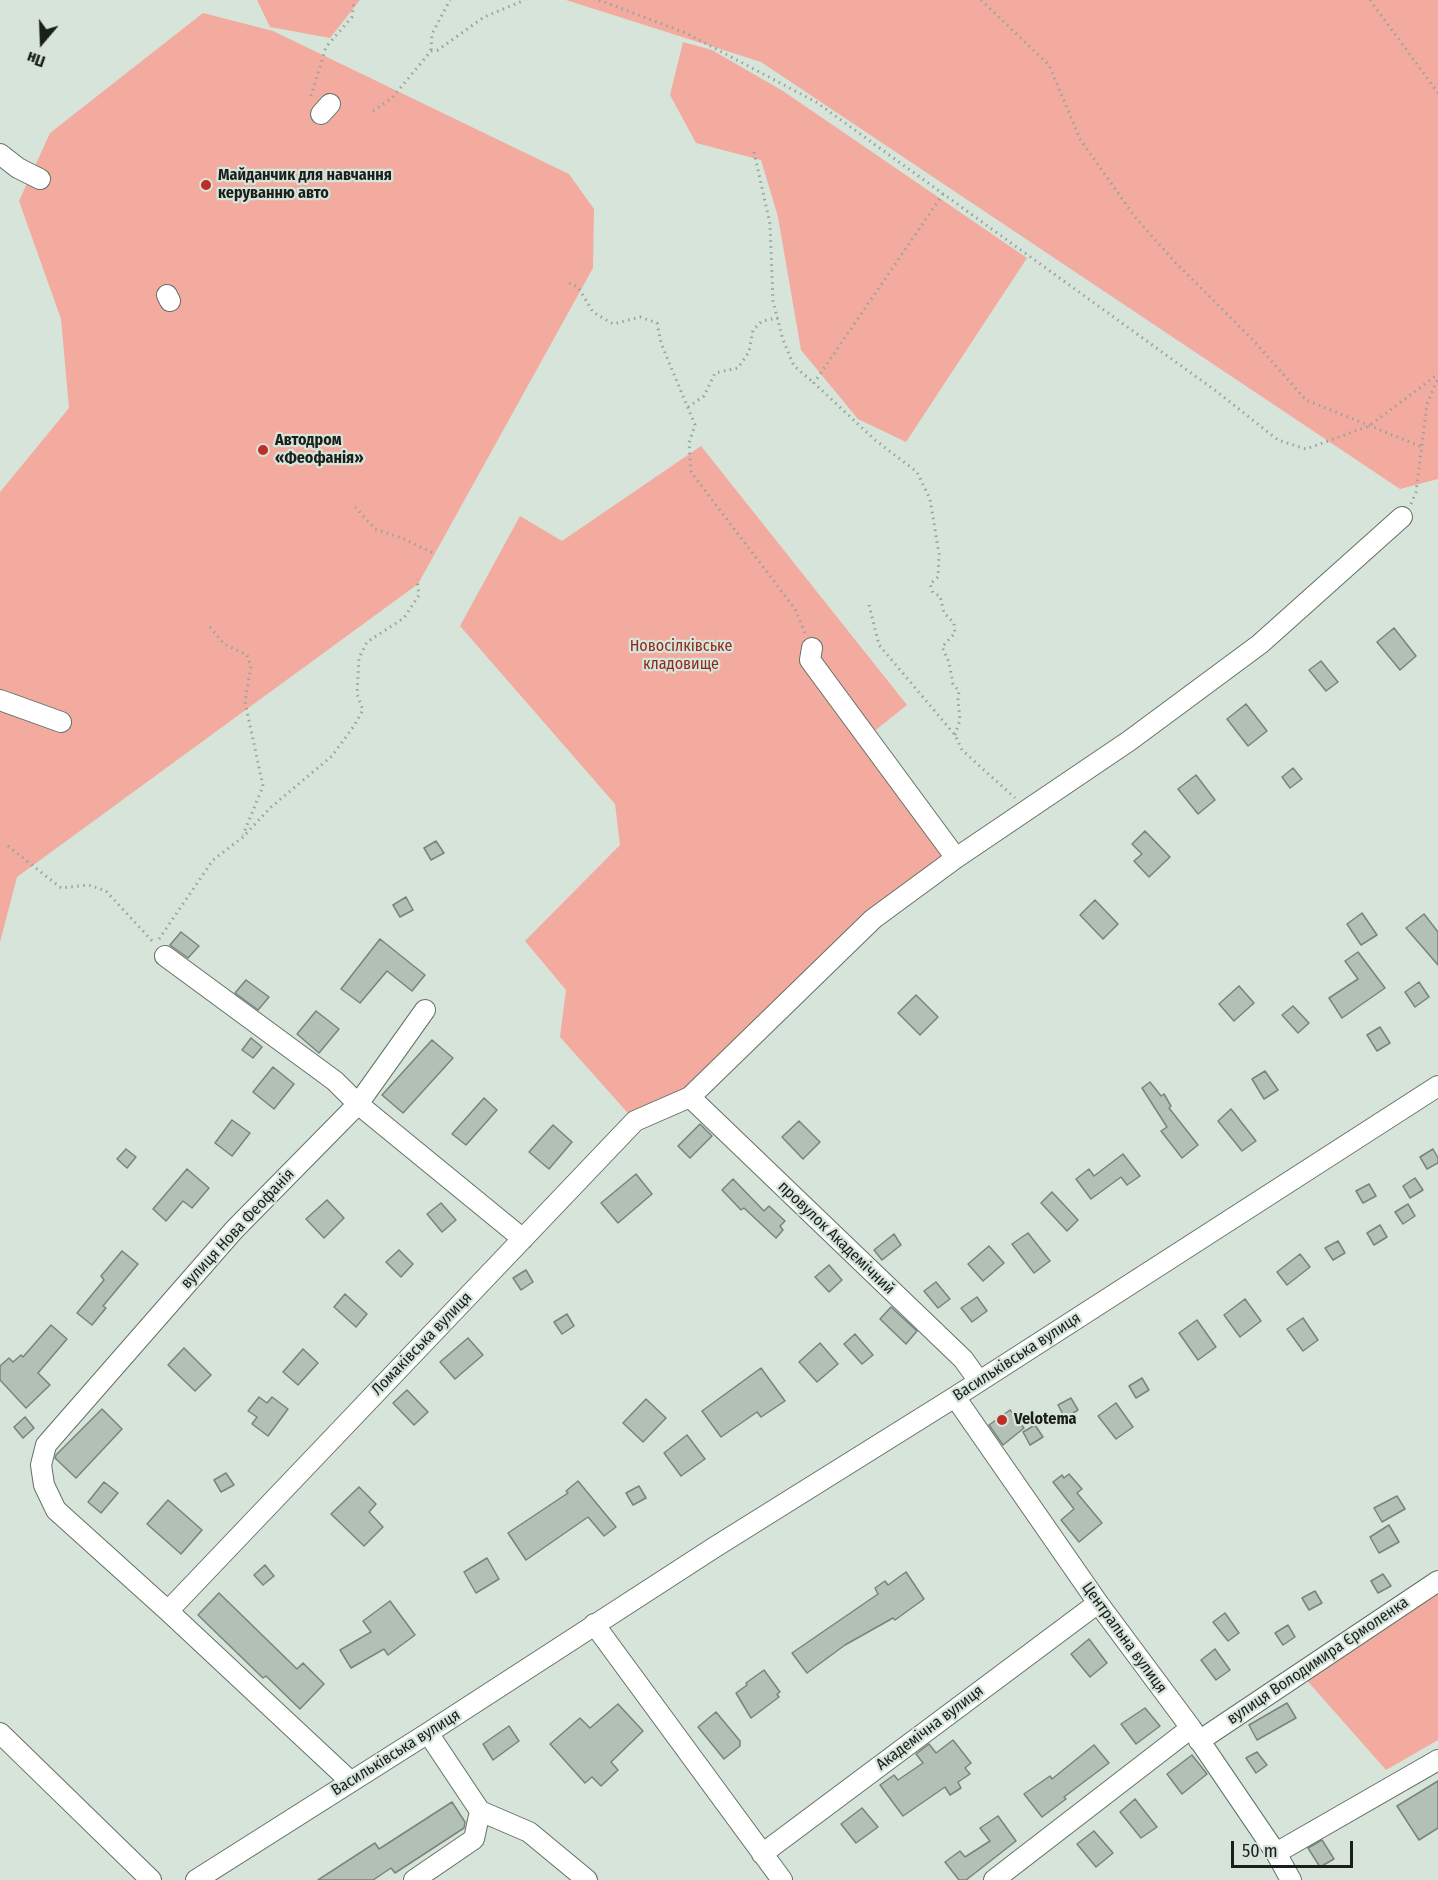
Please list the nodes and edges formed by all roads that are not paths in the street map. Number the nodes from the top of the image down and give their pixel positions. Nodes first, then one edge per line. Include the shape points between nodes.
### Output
1 (0, 154) edge
2 (40, 179) dead end
3 (1402, 517) road end
4 (812, 648) road end
5 (0, 700) edge
6 (61, 722) dead end
7 (956, 858) junction
8 (165, 956) dead end
9 (425, 1010) dead end
10 (1438, 1086) edge
11 (690, 1097) junction
12 (358, 1104) junction
13 (523, 1239) junction
14 (979, 1381) junction
15 (955, 1397) junction
16 (1438, 1581) edge
17 (1098, 1603) junction
18 (168, 1611) junction
19 (594, 1624) junction
20 (0, 1733) edge
21 (428, 1733) junction
22 (1195, 1735) junction
23 (1438, 1760) edge
24 (350, 1781) junction
25 (480, 1810) junction
26 (1276, 1853) junction
27 (762, 1854) junction
28 (151, 1880) edge
29 (196, 1880) edge
30 (414, 1880) edge
31 (587, 1880) edge
32 (782, 1880) edge
33 (994, 1880) edge
34 (1291, 1880) edge

1 - 2 street
3 - 7 street via 1260,644 1129,741
4 - 7 street via 810,660
5 - 6 street
7 - 11 street via 873,919
8 - 12 street via 335,1081
9 - 12 street, вулиця Нова Феофанія
10 - 14 street, Васильківська вулиця
11 - 13 street, Ломаківська вулиця via 635,1121
11 - 14 street, провулок Академічний via 963,1359
12 - 13 street
12 - 18 street, вулиця Нова Феофанія via 234,1230 46,1445 41,1465 44,1485 56,1510
13 - 18 street, Ломаківська вулиця
14 - 15 street, Васильківська вулиця
15 - 17 street, Центральна вулиця
15 - 19 street, Васильківська вулиця
16 - 22 street, вулиця Володимира Єрмоленка
17 - 22 street, Центральна вулиця
17 - 27 street, Академічна вулиця
18 - 24 street
19 - 21 street, Васильківська вулиця
19 - 27 street
20 - 28 street
21 - 24 street, Васильківська вулиця
21 - 25 street
22 - 26 street, Центральна вулиця
22 - 33 street, вулиця Володимира Єрмоленка
23 - 26 street
24 - 29 street, Васильківська вулиця
25 - 30 street via 474,1839
25 - 31 street via 529,1833
26 - 34 street, Центральна вулиця
27 - 32 street

